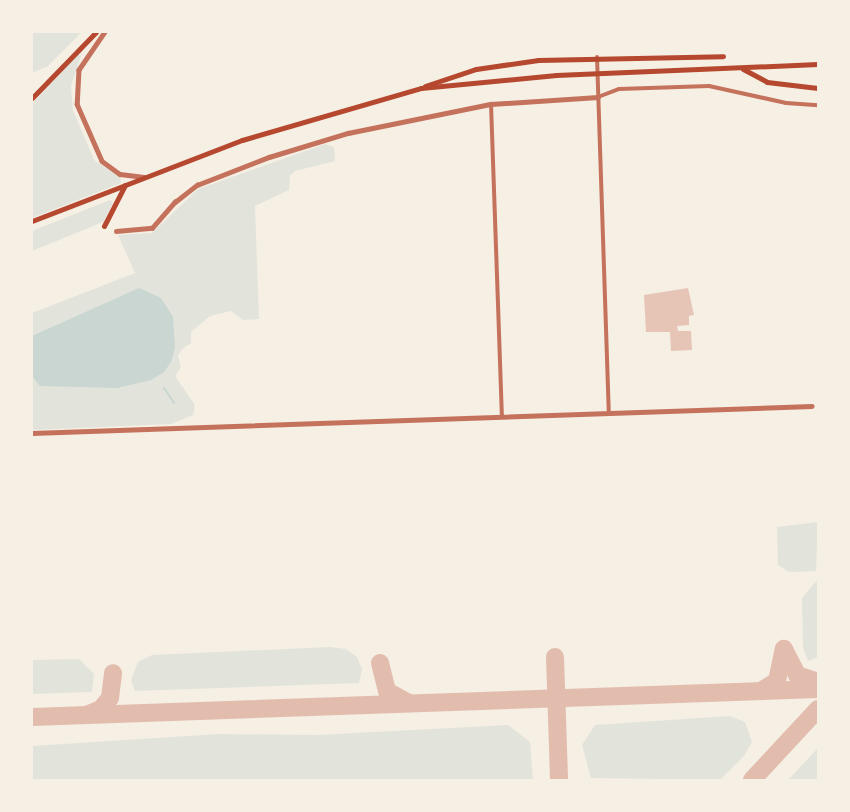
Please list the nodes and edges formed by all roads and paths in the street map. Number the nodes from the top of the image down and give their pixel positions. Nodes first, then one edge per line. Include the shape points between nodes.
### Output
1 (96, 32) edge
2 (105, 32) edge
3 (597, 56) junction
4 (723, 56) dead end
5 (692, 57) junction
6 (819, 64) edge
7 (741, 68) junction
8 (693, 70) junction
9 (597, 73) junction
10 (421, 88) junction
11 (819, 88) edge
12 (598, 97) junction
13 (32, 98) edge
14 (491, 104) junction
15 (819, 105) edge
16 (144, 177) junction
17 (124, 185) junction
18 (32, 221) edge
19 (104, 226) dead end
20 (117, 231) dead end
21 (812, 406) dead end
22 (609, 413) junction
23 (502, 417) junction
24 (32, 434) edge

1 - 13 main road
2 - 16 street via 84,57 79,70 77,104 102,160 120,174
3 - 5 main road
3 - 9 street
3 - 10 main road via 502,64 448,76
4 - 5 main road
5 - 8 main road
6 - 7 main road
7 - 8 main road
7 - 11 main road via 767,82
8 - 9 main road
9 - 10 main road
9 - 12 street
10 - 16 main road via 299,121
12 - 14 street
12 - 15 street via 619,88 709,86 786,103
12 - 22 street
14 - 20 street via 348,133 269,157 197,184 146,231
14 - 23 street
16 - 17 main road
17 - 18 main road
17 - 19 main road
21 - 22 street
22 - 23 street
23 - 24 street

